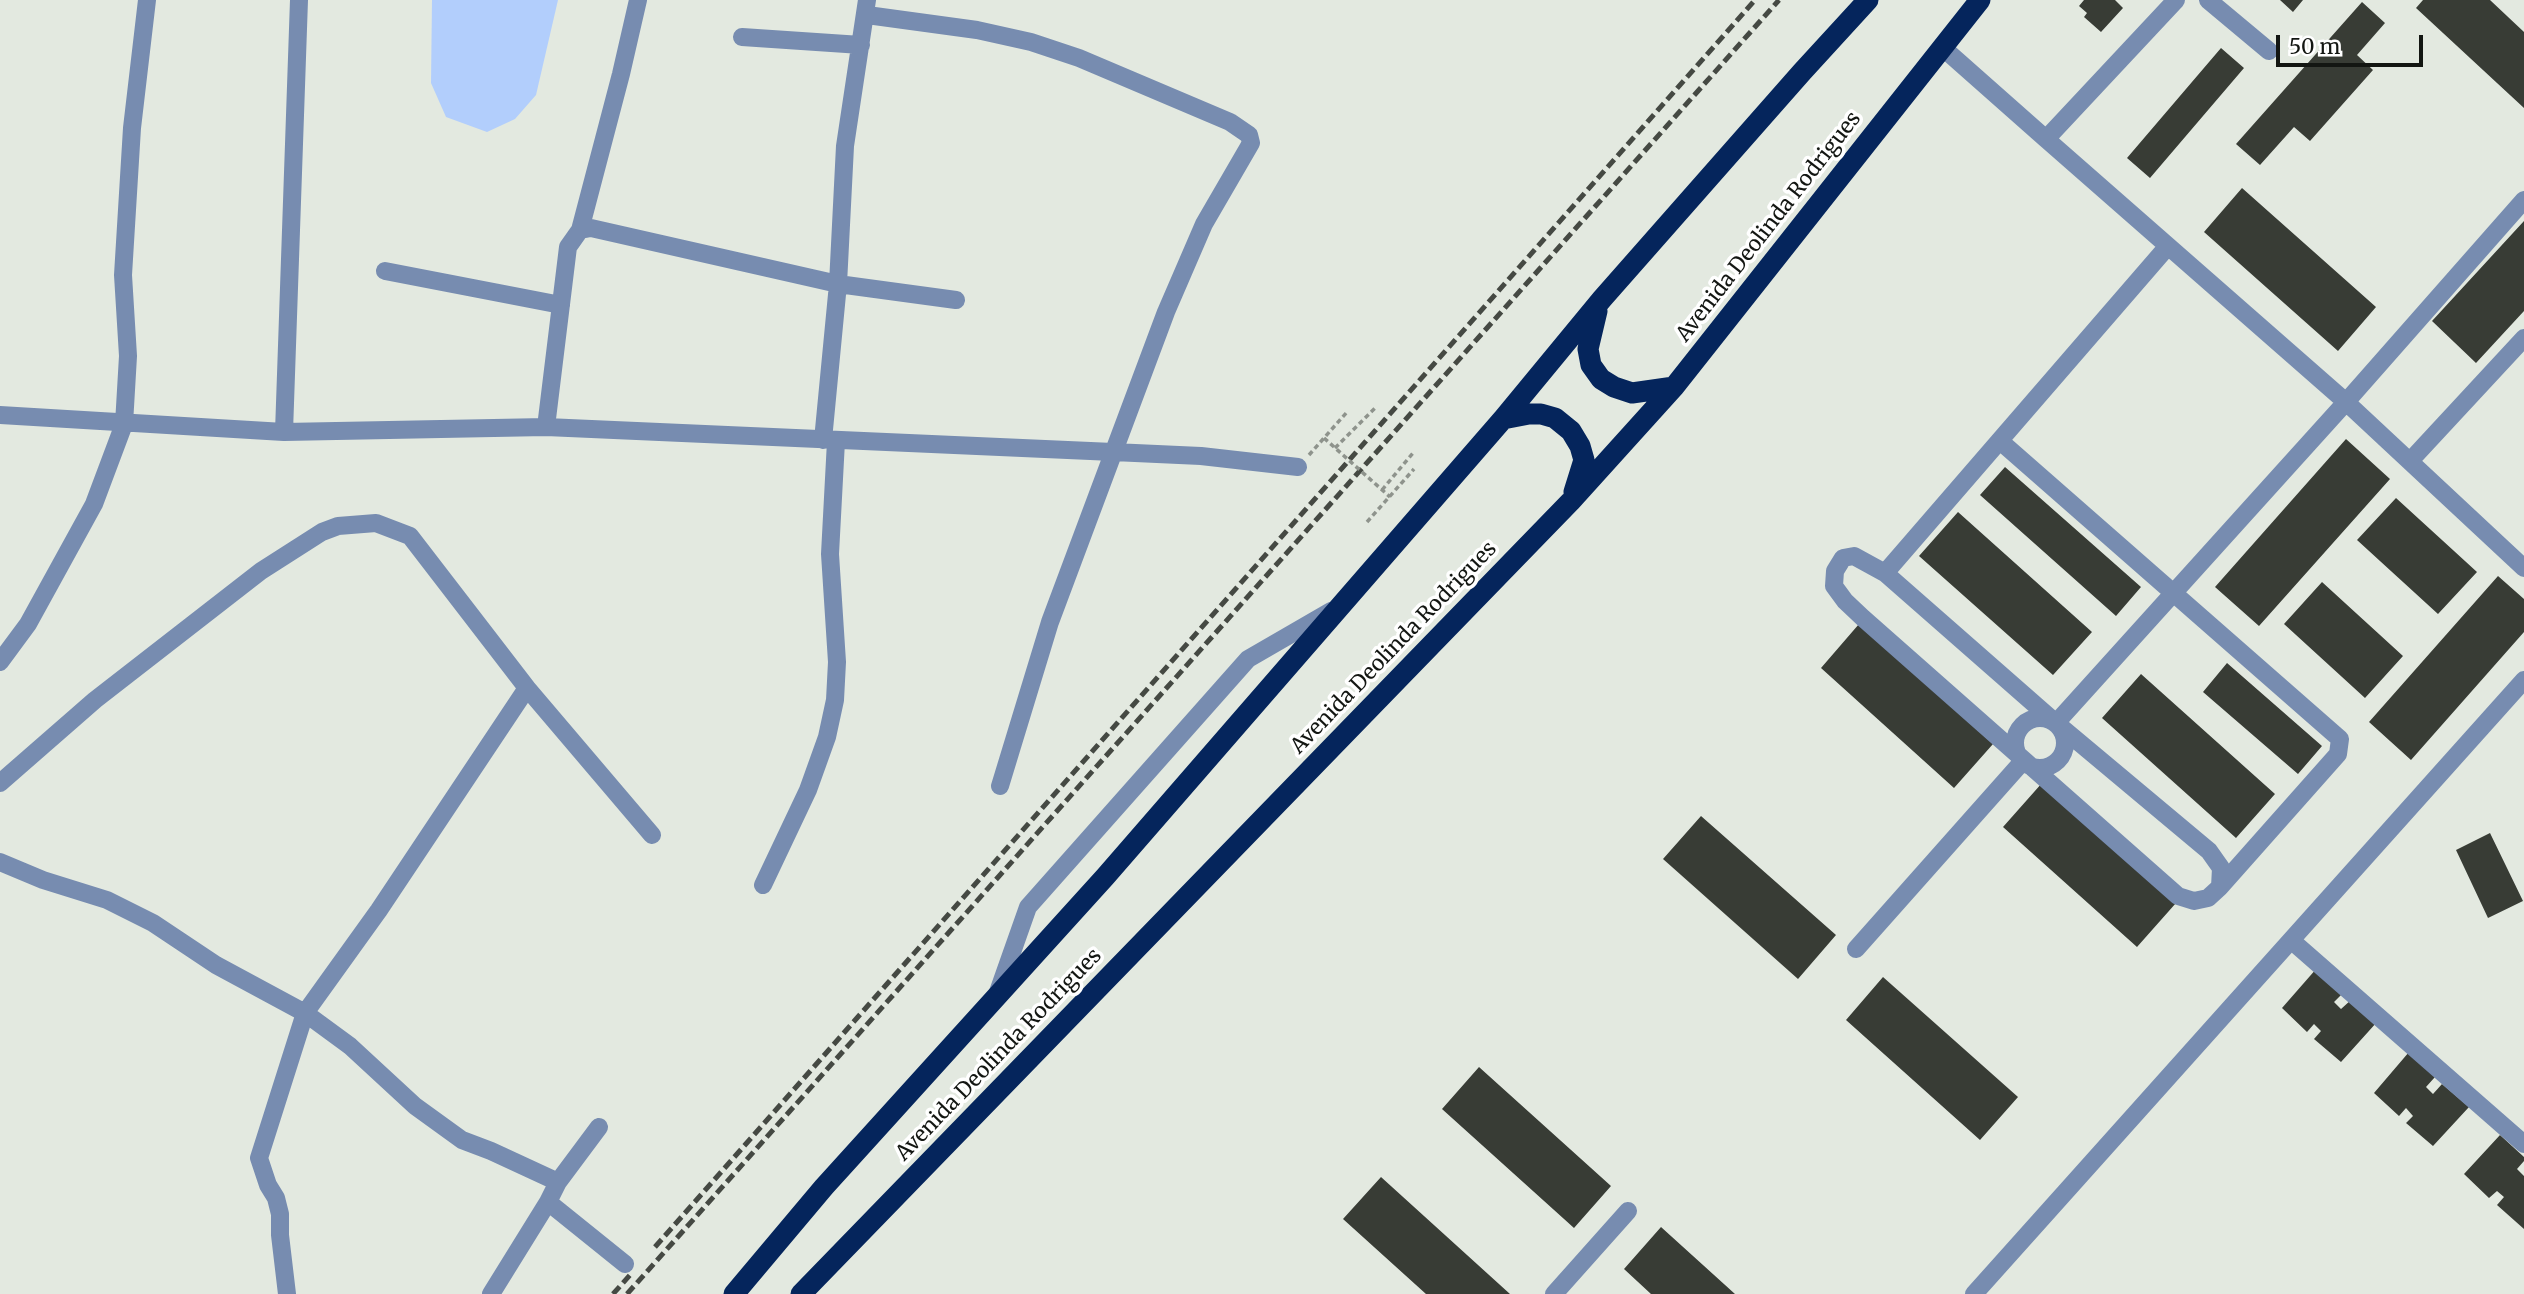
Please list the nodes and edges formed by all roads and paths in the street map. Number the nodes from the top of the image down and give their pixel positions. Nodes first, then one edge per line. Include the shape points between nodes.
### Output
1 (147, 0) edge
2 (299, 0) edge
3 (638, 0) edge
4 (1868, 0) edge
5 (1980, 0) edge
6 (2176, 0) edge
7 (2208, 0) edge
8 (867, 7) edge
9 (742, 37) dead end
10 (861, 45) junction
11 (1942, 47) junction
12 (2269, 51) dead end
13 (2046, 139) junction
14 (2524, 200) edge
15 (580, 230) junction
16 (2168, 246) junction
17 (385, 271) dead end
18 (838, 284) junction
19 (1602, 299) junction
20 (956, 300) dead end
21 (561, 305) junction
22 (2524, 338) edge
23 (1674, 387) junction
24 (2346, 402) junction
25 (1376, 408) dead end
26 (1348, 412) dead end
27 (0, 415) edge
28 (1503, 419) junction
29 (124, 424) junction
30 (546, 428) junction
31 (284, 432) junction
32 (1324, 438) junction
33 (829, 440) junction
34 (2000, 441) junction
35 (1335, 447) junction
36 (1113, 452) junction
37 (1413, 453) dead end
38 (2410, 461) junction
39 (1298, 467) joint
40 (1414, 469) dead end
41 (1382, 490) junction
42 (1390, 497) junction
43 (1571, 501) junction
44 (1367, 522) dead end
45 (2524, 568) edge
46 (1885, 573) junction
47 (2171, 593) junction
48 (1340, 606) junction
49 (0, 662) edge
50 (2524, 680) edge
51 (527, 688) junction
52 (2056, 723) junction
53 (2023, 761) junction
54 (0, 783) edge
55 (999, 786) dead end
56 (652, 835) dead end
57 (0, 862) edge
58 (762, 885) dead end
59 (2220, 887) junction
60 (2292, 942) junction
61 (1856, 949) dead end
62 (996, 997) junction
63 (305, 1013) junction
64 (599, 1126) dead end
65 (2524, 1144) edge
66 (558, 1182) junction
67 (548, 1202) junction
68 (1628, 1211) dead end
69 (625, 1264) dead end
70 (287, 1294) edge
71 (491, 1294) edge
72 (734, 1294) edge
73 (801, 1294) edge
74 (1554, 1294) edge
75 (1974, 1294) edge

1 - 29 street via 132,128 123,275 128,356
2 - 31 street
3 - 15 street
4 - 19 highway, Avenida Deolinda Rodrigues
5 - 11 highway, Avenida Deolinda Rodrigues
6 - 13 street
7 - 12 street
8 - 10 street
8 - 36 street via 1031,42 1079,58 1230,122 1249,135 1251,144 1204,224 1166,312
9 - 10 street
10 - 18 street via 845,146
11 - 13 street
11 - 23 highway, Avenida Deolinda Rodrigues
13 - 16 street
14 - 24 street
15 - 18 street via 591,228
15 - 21 street via 568,247
16 - 24 street
16 - 34 street
17 - 21 street
18 - 20 street
18 - 33 street
19 - 23 highway via 1588,349 1591,365 1601,379 1632,393
19 - 28 highway, Avenida Deolinda Rodrigues
21 - 30 street
22 - 38 street
23 - 43 highway, Avenida Deolinda Rodrigues
24 - 38 street
24 - 47 street
25 - 35 path
26 - 32 path
27 - 29 street
28 - 43 highway via 1542,414 1571,431 1584,460
28 - 48 highway, Avenida Deolinda Rodrigues
29 - 31 street
29 - 49 street via 94,504 28,624
30 - 31 street
30 - 33 street
32 - 35 path, bridge
32 - 39 path
33 - 36 street
33 - 58 street via 835,701 808,790
34 - 46 street
34 - 47 street
35 - 41 path, bridge
36 - 39 street
36 - 55 street via 1051,622
37 - 41 path
38 - 45 street
40 - 42 path
41 - 42 path, bridge
42 - 44 path
43 - 73 highway, Avenida Deolinda Rodrigues
46 - 52 street
46 - 53 street via 1854,556 1843,558 1835,571 1834,586 1845,601
47 - 52 street
47 - 59 street via 2340,739 2339,754
48 - 62 highway, Avenida Deolinda Rodrigues
48 - 62 street via 1248,659 1028,907
50 - 60 street
51 - 54 street via 410,536 376,523 338,526 261,571 95,700
51 - 56 street
51 - 63 street
52 - 53 street via 2039,718 2024,723 2015,745
52 - 53 street via 2065,744 2059,760 2044,768
52 - 59 street via 2209,851 2221,868
53 - 59 street via 2178,897 2208,898
53 - 61 street
57 - 63 street via 118,905
60 - 65 street
60 - 75 street
62 - 72 highway, Avenida Deolinda Rodrigues
63 - 66 street via 462,1140
63 - 70 street via 259,1158 280,1214
64 - 66 street
66 - 67 street
67 - 69 street
67 - 71 street
68 - 74 street

